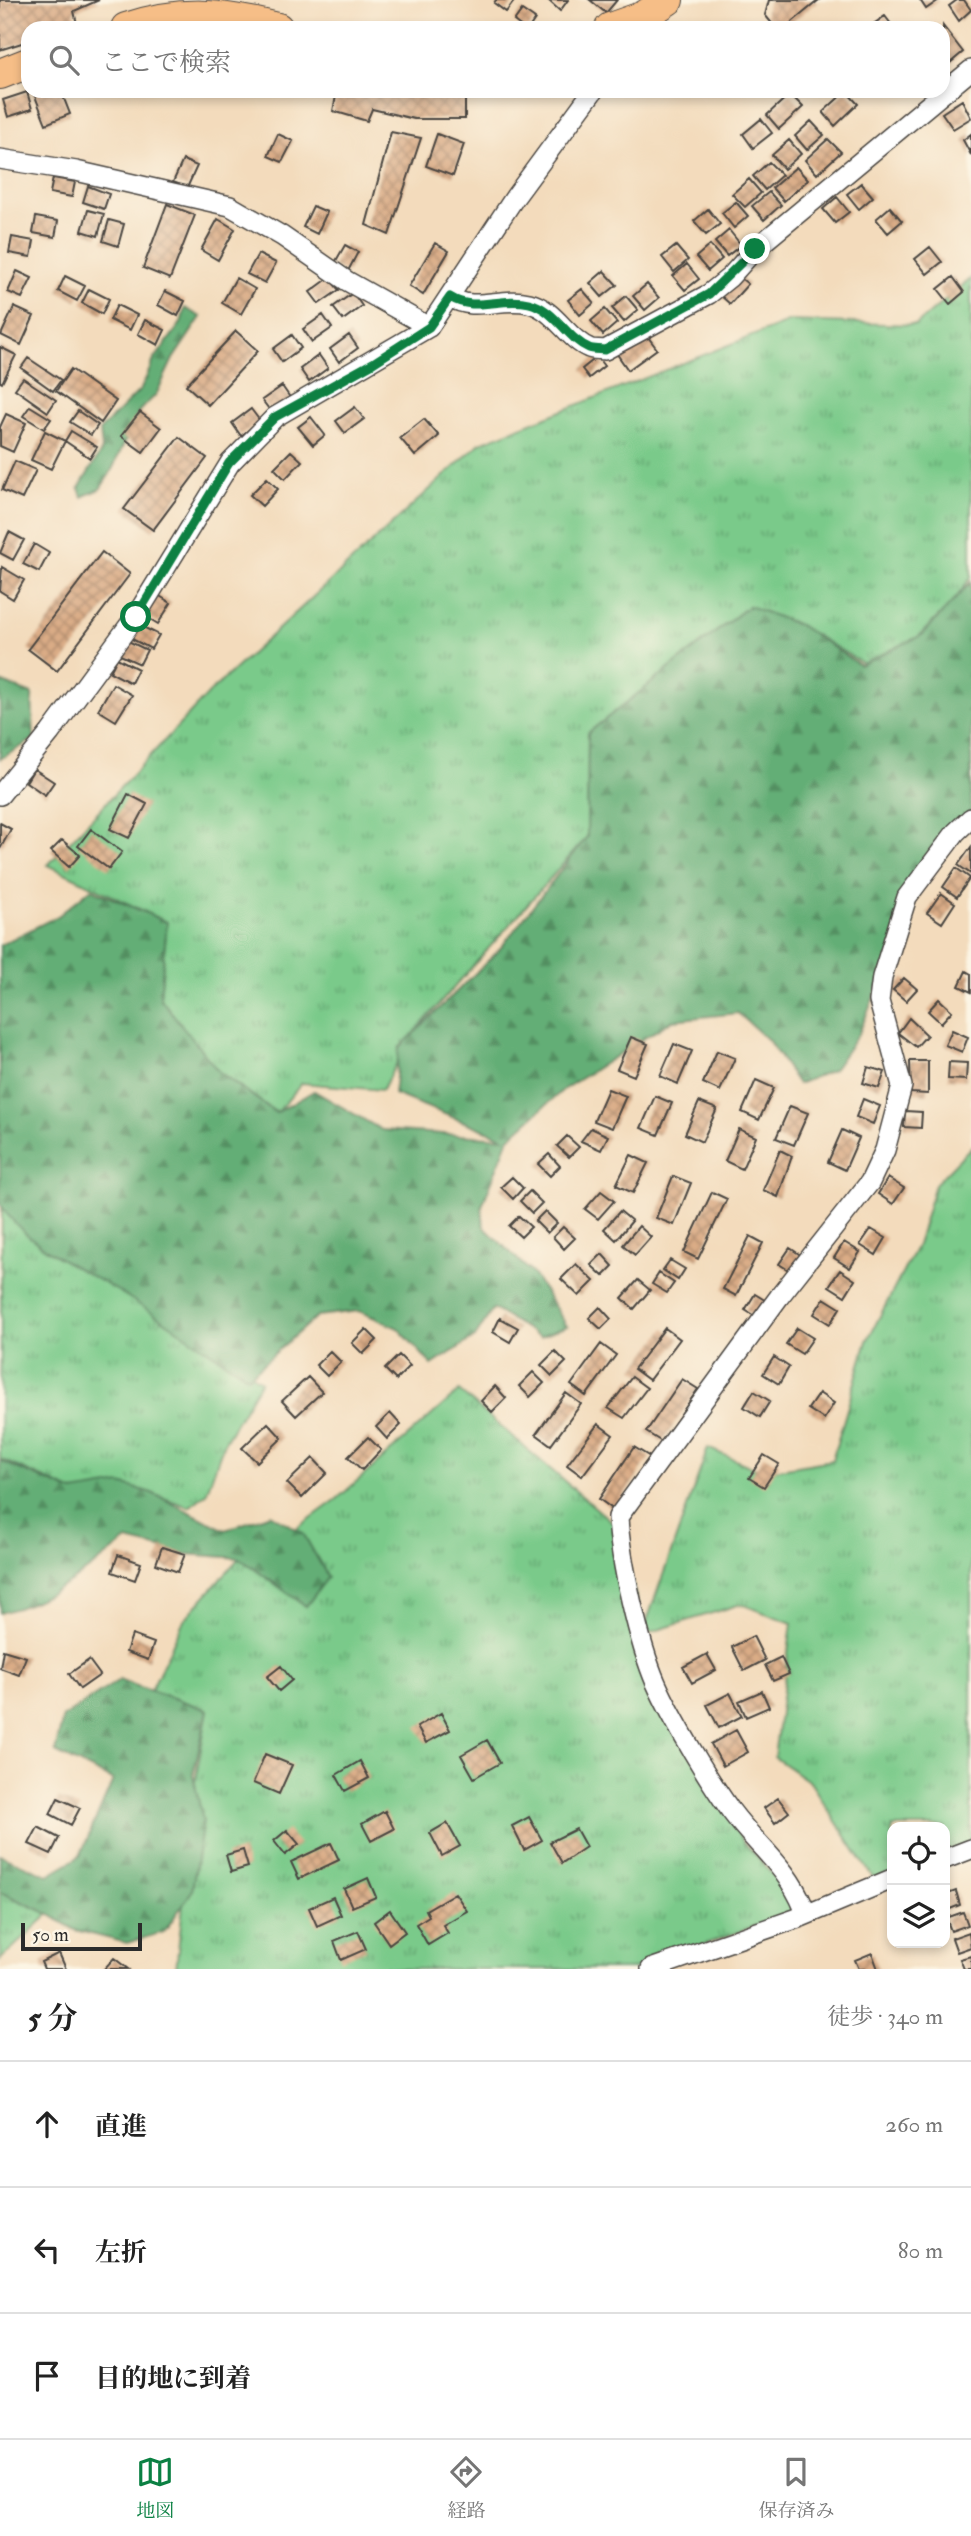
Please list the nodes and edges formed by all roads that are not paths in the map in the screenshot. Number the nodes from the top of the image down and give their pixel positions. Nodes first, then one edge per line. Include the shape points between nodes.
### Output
1 (651, 15) edge
2 (149, 21) edge
3 (247, 21) edge
4 (632, 21) edge
5 (21, 66) edge
6 (971, 70) edge
7 (0, 74) edge
8 (950, 87) edge
9 (588, 98) edge
10 (937, 98) edge
11 (0, 159) edge
12 (450, 297) junction
13 (429, 327) junction
14 (0, 795) edge
15 (971, 818) edge
16 (971, 1849) edge
17 (950, 1857) edge
18 (887, 1881) edge
19 (801, 1917) junction
20 (651, 1969) edge

1 - 4 highway
2 - 3 highway via 195,13
5 - 7 highway
6 - 8 street
9 - 12 street via 515,197
10 - 12 street via 755,249 709,294 605,350 588,348 531,303 463,305
11 - 13 street via 230,206 346,281
12 - 13 street
13 - 14 street via 275,417 229,463 136,617
15 - 19 street via 907,897 882,977 879,1001 902,1086 885,1150 870,1182 779,1297 618,1517 631,1593 656,1682 731,1810 794,1882 804,1908
16 - 17 street
18 - 19 street
19 - 20 street

